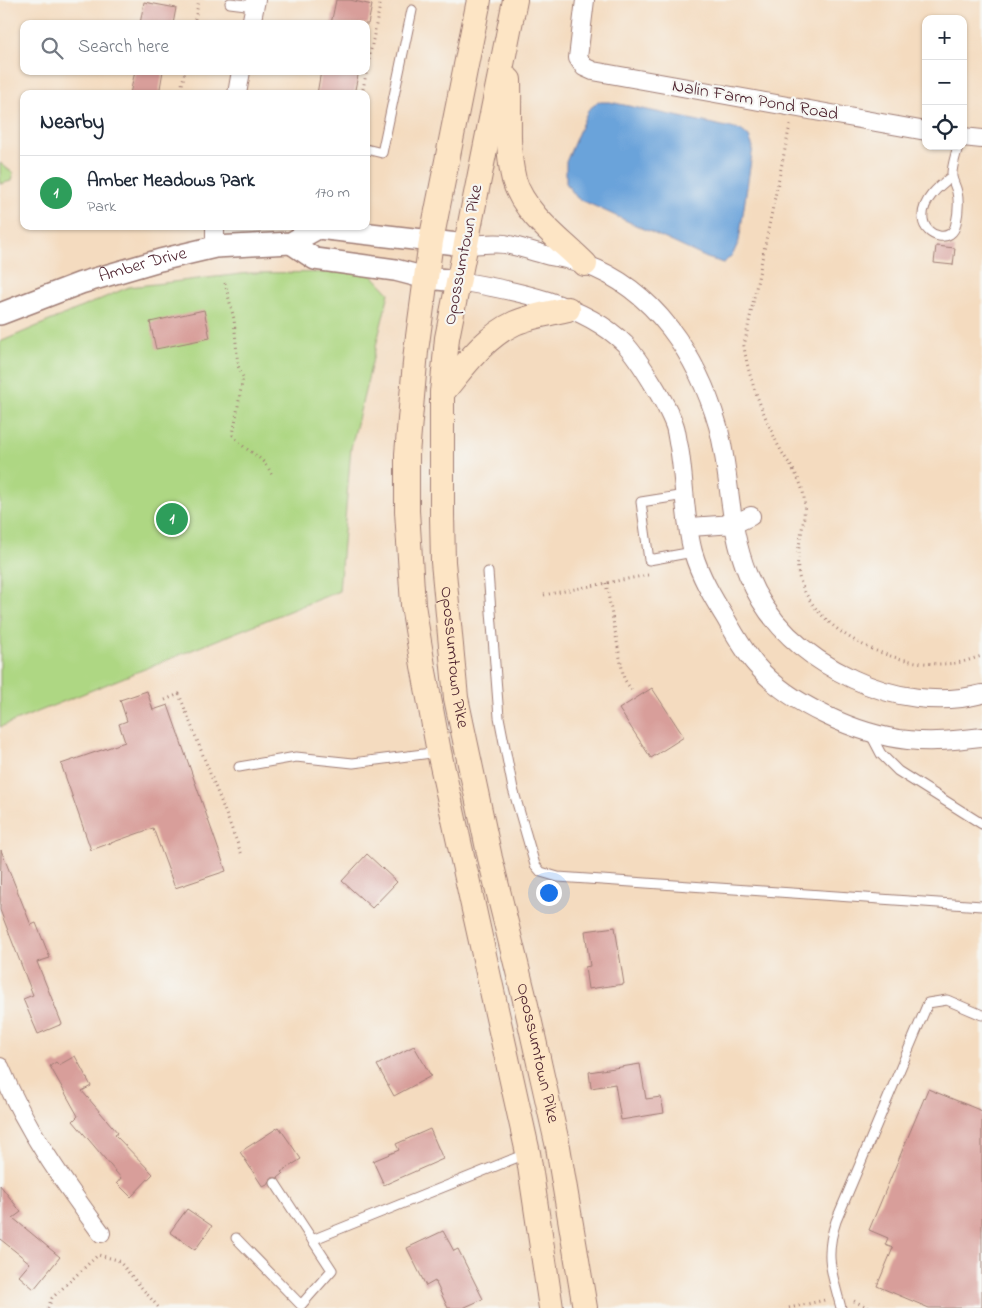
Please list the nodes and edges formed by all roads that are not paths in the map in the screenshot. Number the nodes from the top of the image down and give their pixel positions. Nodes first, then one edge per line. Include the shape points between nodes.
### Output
1 (479, 0) edge
2 (515, 0) edge
3 (585, 0) edge
4 (230, 3) dead end
5 (254, 10) edge
6 (412, 10) dead end
7 (507, 40) junction
8 (240, 75) edge
9 (238, 90) edge
10 (922, 131) edge
11 (967, 137) edge
12 (982, 139) edge
13 (370, 150) edge
14 (957, 150) edge
15 (952, 176) junction
16 (310, 230) edge
17 (335, 230) edge
18 (293, 234) edge
19 (215, 236) edge
20 (431, 241) junction
21 (466, 245) junction
22 (585, 264) junction
23 (426, 278) junction
24 (458, 281) junction
25 (568, 309) junction
26 (0, 314) edge
27 (442, 394) junction
28 (685, 495) junction
29 (750, 516) dead end
30 (734, 524) junction
31 (690, 527) junction
32 (693, 552) junction
33 (488, 572) dead end
34 (982, 694) edge
35 (869, 732) junction
36 (982, 737) edge
37 (439, 752) junction
38 (239, 767) dead end
39 (982, 824) edge
40 (982, 906) edge
41 (982, 1015) edge
42 (0, 1067) edge
43 (528, 1153) junction
44 (275, 1183) dead end
45 (102, 1233) dead end
46 (236, 1238) dead end
47 (312, 1240) junction
48 (551, 1308) edge
49 (584, 1308) edge
50 (841, 1308) edge

1 - 20 main road, Opossumtown Pike
2 - 7 main road, Opossumtown Pike
3 - 10 street, Nalin Farm Pond Road via 578,53 584,67 608,75
4 - 5 lane
6 - 13 lane via 382,153
7 - 21 main road, Opossumtown Pike
7 - 22 main road via 514,180 537,217
8 - 9 street
11 - 12 street
14 - 15 lane
15 - 15 lane via 931,194 922,215 924,224 934,235 944,237 956,225 957,192
16 - 18 street, Amber Drive
17 - 20 street, Amber Drive
18 - 19 street, Amber Drive
18 - 23 street via 315,259 395,270
19 - 26 street, Amber Drive
20 - 21 street, Amber Drive
20 - 23 main road, Opossumtown Pike
21 - 22 street via 504,244
21 - 24 main road, Opossumtown Pike
22 - 30 street via 630,288 659,314 695,365 718,427
23 - 24 street
23 - 37 main road, Opossumtown Pike via 407,454 407,511 412,605
24 - 25 street via 514,290
24 - 27 main road, Opossumtown Pike via 447,338
25 - 27 main road via 516,322 498,332
25 - 28 street via 624,344 642,367 674,424
27 - 49 main road, Opossumtown Pike via 443,562 456,698 558,1147
28 - 31 street
28 - 32 lane via 641,502 649,560
29 - 30 street
30 - 31 street
30 - 34 street via 747,574 759,598 792,640 826,666 893,694 936,700
31 - 32 street
32 - 35 street via 707,588 757,666 784,691 823,714
33 - 40 lane via 499,717 513,789 535,865 541,872 558,877
35 - 36 street via 935,742
35 - 39 lane via 881,754 898,771
37 - 38 lane via 353,763 296,758
37 - 43 main road, Opossumtown Pike
41 - 50 lane via 947,1000 928,1003 828,1242
42 - 45 street via 20,1112 46,1156
43 - 47 lane
43 - 48 main road, Opossumtown Pike
44 - 47 lane
46 - 47 lane via 301,1305 332,1270

